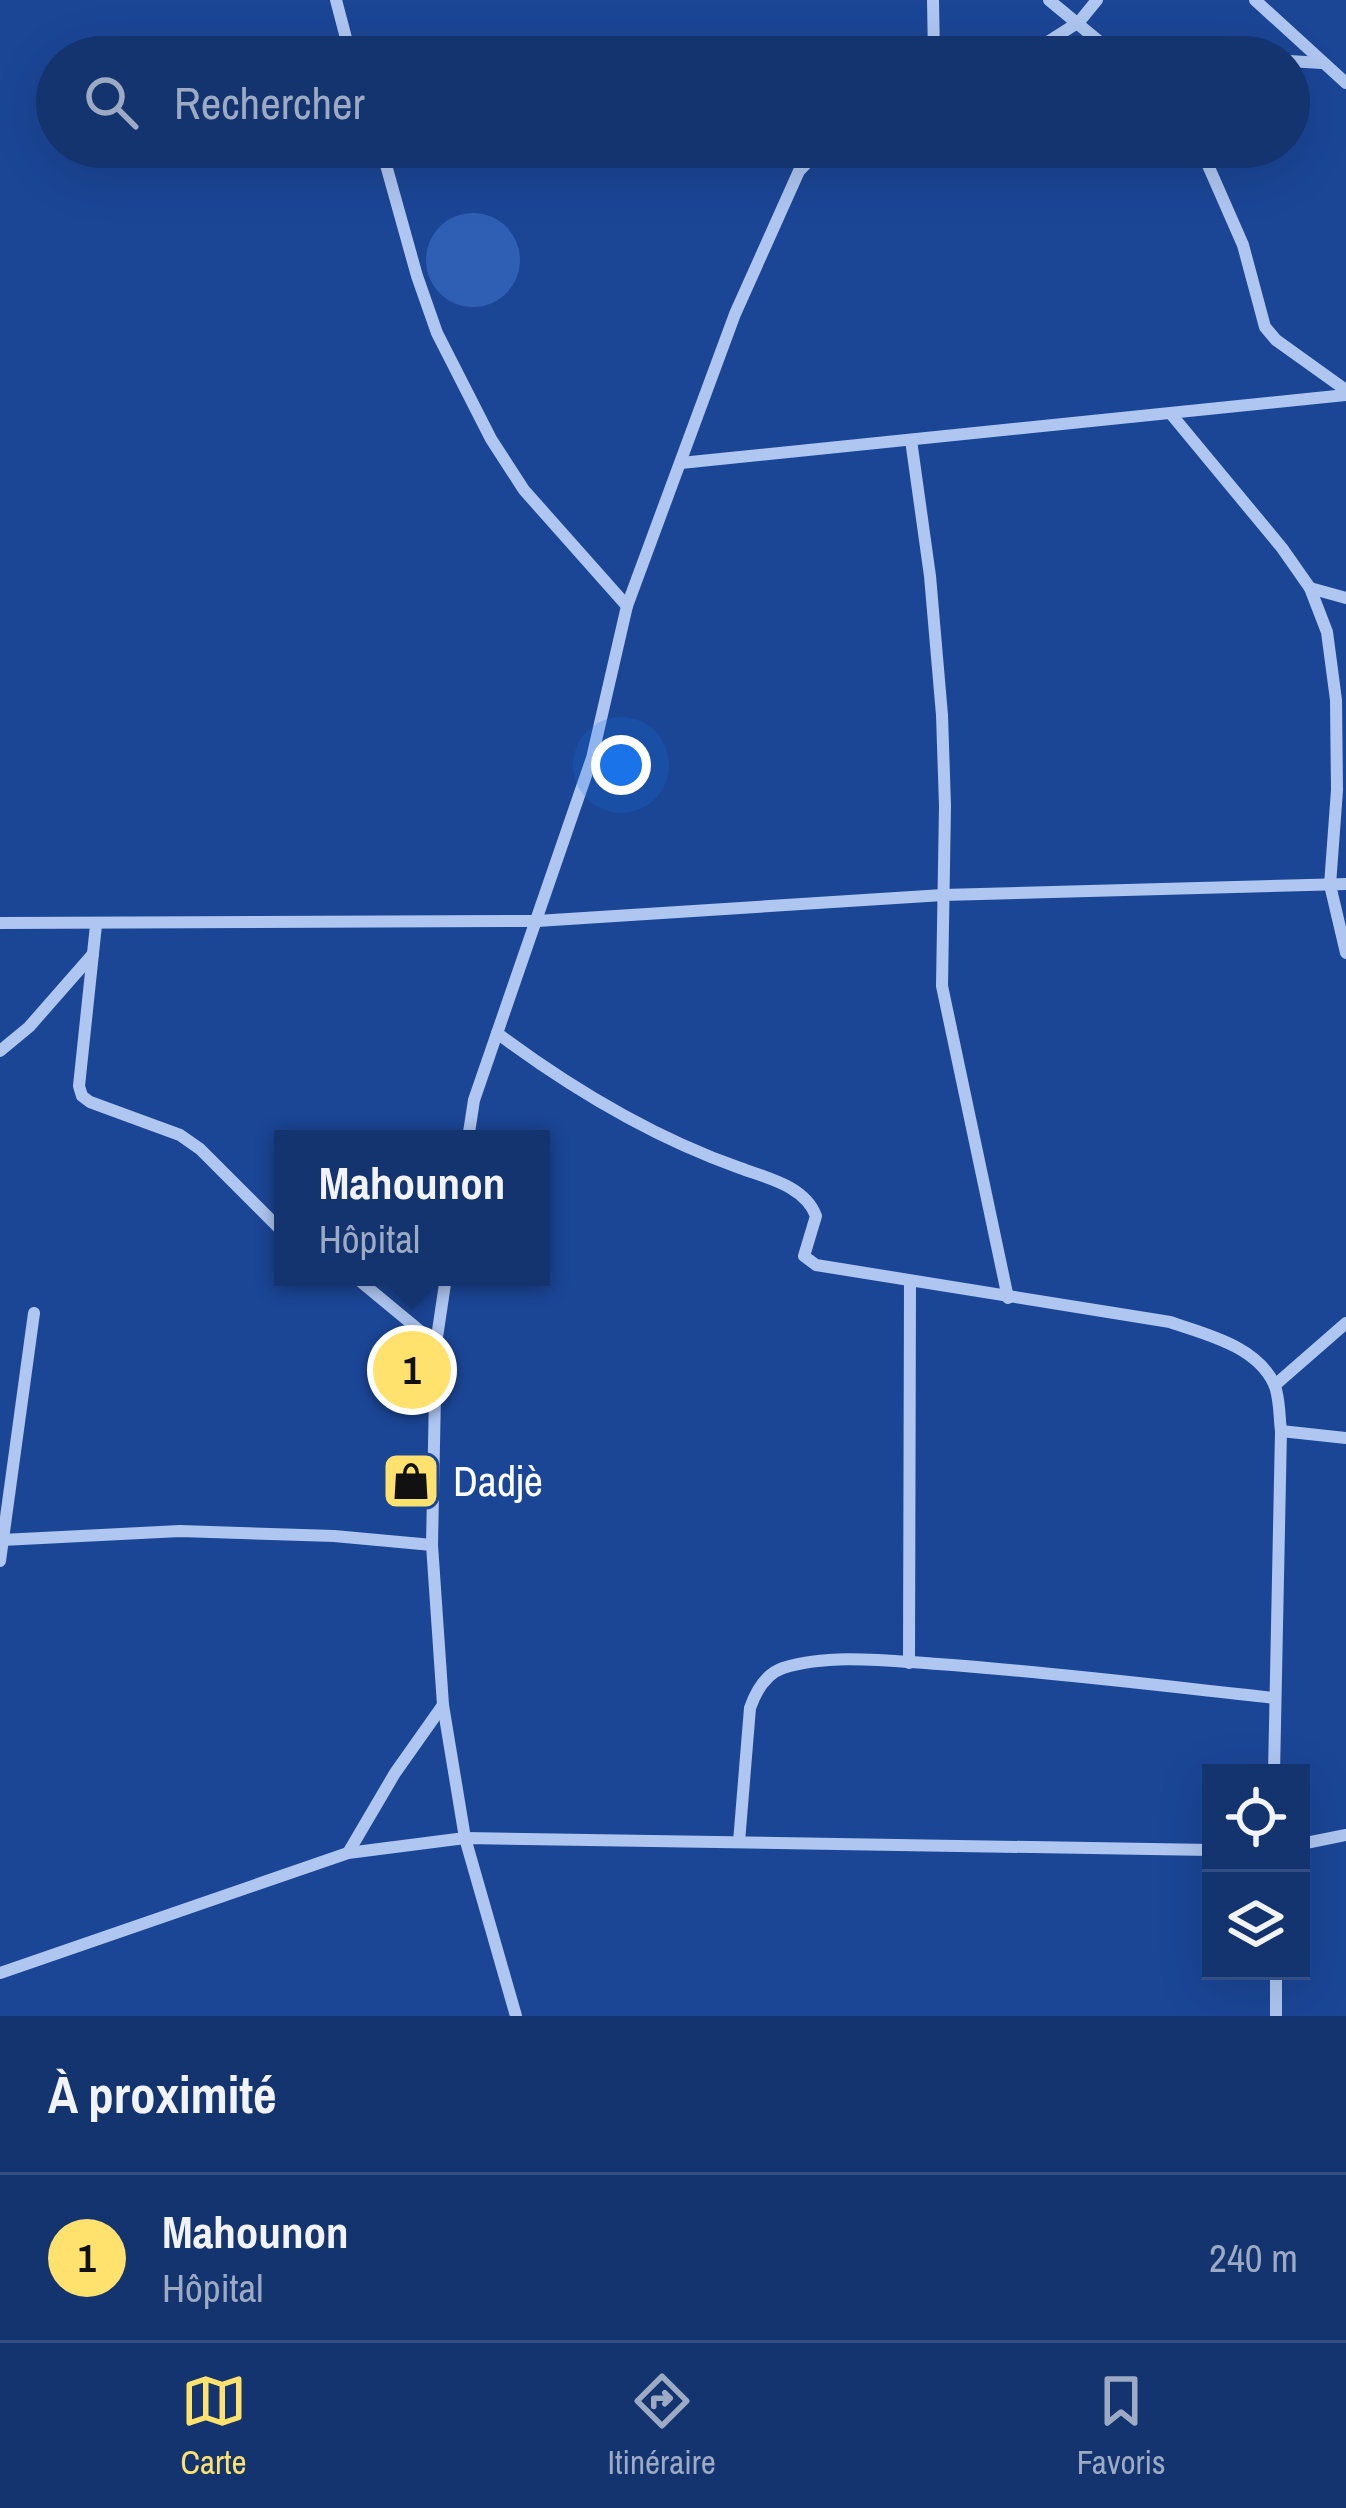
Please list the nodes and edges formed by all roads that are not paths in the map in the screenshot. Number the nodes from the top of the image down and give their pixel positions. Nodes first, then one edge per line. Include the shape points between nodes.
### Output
1 (336, 0) edge
2 (933, 0) edge
3 (1049, 0) edge
4 (1097, 0) edge
5 (1255, 0) edge
6 (1079, 22) junction
7 (345, 36) edge
8 (934, 36) edge
9 (1057, 36) edge
10 (1095, 36) edge
11 (1293, 36) edge
12 (1310, 52) edge
13 (1310, 62) edge
14 (1322, 63) junction
15 (1346, 83) edge
16 (387, 168) edge
17 (803, 168) edge
18 (1209, 168) edge
19 (1346, 392) edge
20 (1171, 414) junction
21 (911, 440) junction
22 (681, 463) junction
23 (1310, 588) junction
24 (1346, 598) edge
25 (626, 606) junction
26 (1346, 884) edge
27 (1330, 885) junction
28 (943, 895) junction
29 (537, 921) junction
30 (0, 923) edge
31 (96, 925) junction
32 (94, 953) junction
33 (1346, 953) edge
34 (497, 1033) junction
35 (0, 1051) edge
36 (469, 1130) edge
37 (274, 1223) edge
38 (910, 1282) junction
39 (366, 1286) edge
40 (445, 1286) edge
41 (1008, 1298) junction
42 (34, 1313) dead end
43 (1346, 1323) edge
44 (436, 1344) junction
45 (1275, 1385) junction
46 (1282, 1431) junction
47 (1346, 1438) edge
48 (2, 1540) edge
49 (432, 1546) junction
50 (0, 1561) edge
51 (909, 1663) junction
52 (1275, 1698) junction
53 (443, 1705) junction
54 (1274, 1764) edge
55 (1346, 1835) edge
56 (465, 1838) junction
57 (739, 1842) junction
58 (1310, 1842) edge
59 (1202, 1850) edge
60 (348, 1853) junction
61 (0, 1973) edge
62 (1276, 1980) edge
63 (516, 2016) edge
64 (1276, 2016) edge

1 - 7 street
2 - 8 street
3 - 6 street
4 - 6 street
5 - 11 street
6 - 9 street
6 - 10 street
12 - 14 street
13 - 14 street
14 - 15 street
16 - 25 street via 437,333 491,439 524,490
17 - 22 street via 735,314
18 - 19 street via 1243,244 1264,327
19 - 20 street
20 - 21 street
20 - 23 street
21 - 22 street
21 - 28 street via 942,715
22 - 25 street
23 - 24 street
23 - 27 street via 1327,632 1336,700
25 - 29 street via 592,758
26 - 27 street
27 - 28 street
27 - 33 street
28 - 29 street
28 - 41 street via 942,986
29 - 31 street
29 - 34 street
30 - 31 street
31 - 32 street
32 - 35 street
32 - 37 street via 82,1096 180,1135
34 - 36 street
34 - 38 street via 562,1082 692,1152 807,1198 816,1216 807,1261
38 - 41 street
38 - 51 street
39 - 44 street
40 - 44 street
41 - 45 street via 1170,1322 1241,1351
42 - 48 street
43 - 45 street
44 - 49 street
45 - 46 street
46 - 47 street
46 - 52 street
48 - 49 street via 180,1531
48 - 50 street
49 - 53 street
51 - 52 street
51 - 57 street via 806,1663 777,1670 756,1689
52 - 54 street
53 - 56 street
53 - 60 street
55 - 58 street
56 - 57 street
56 - 60 street
56 - 63 street
57 - 59 street
60 - 61 street
62 - 64 street

